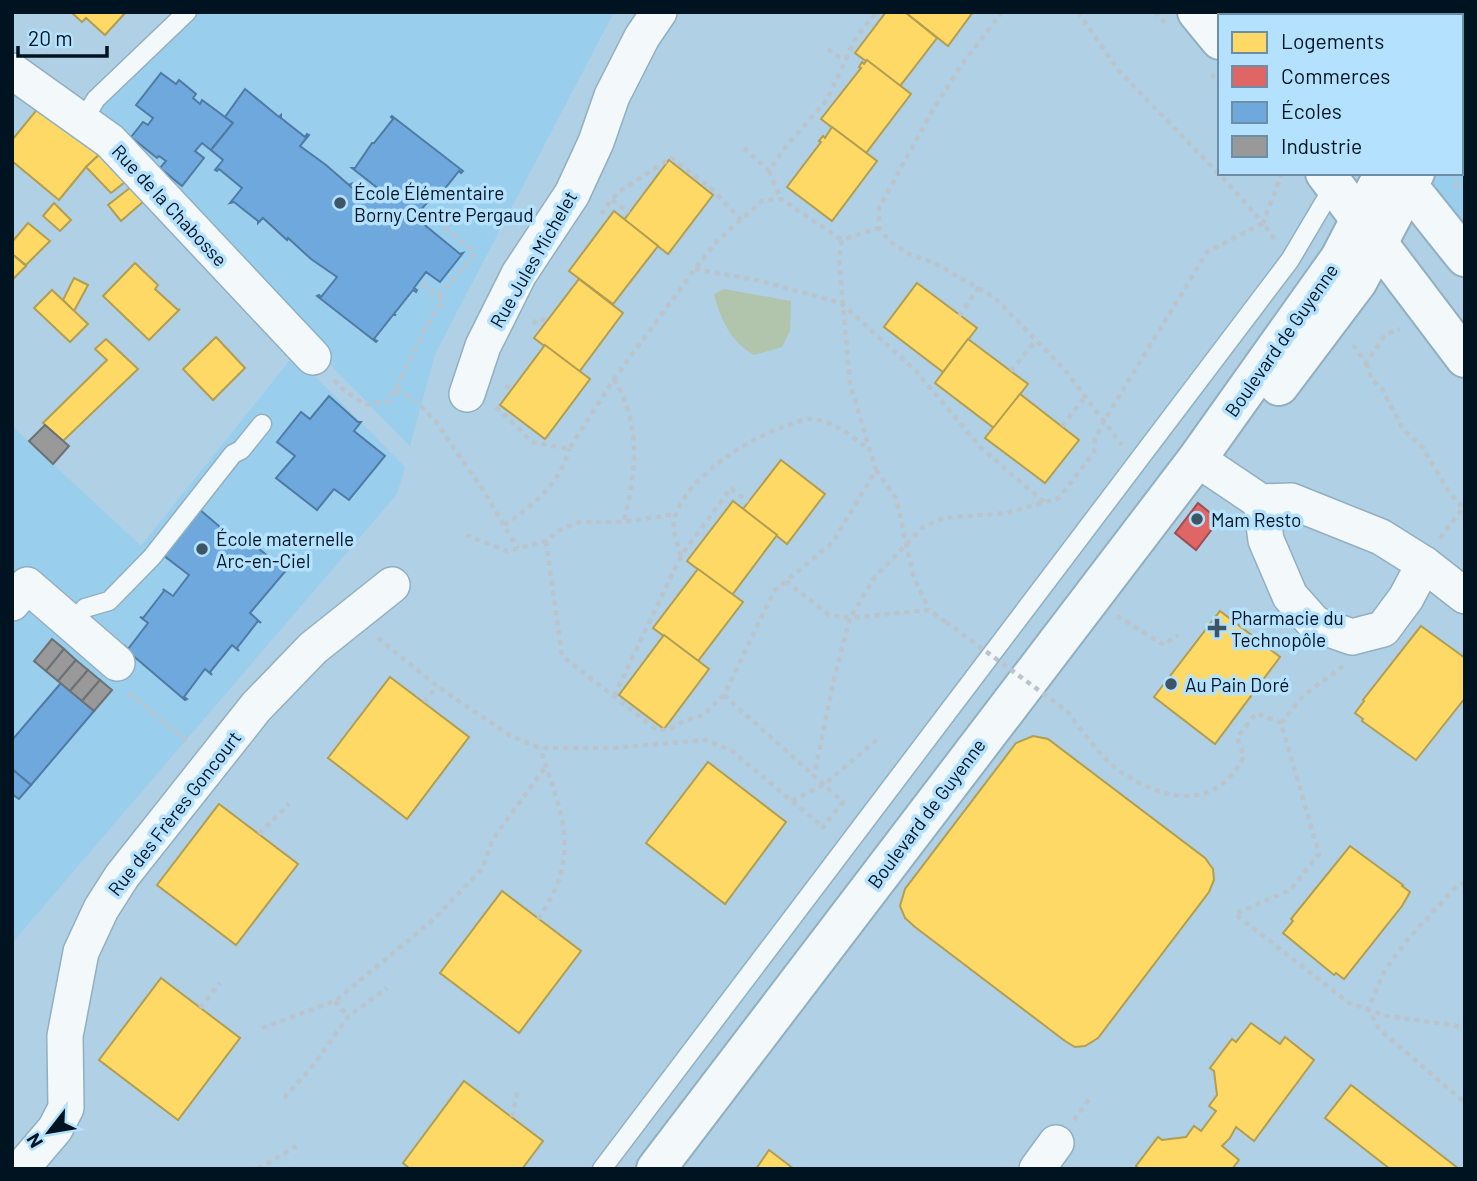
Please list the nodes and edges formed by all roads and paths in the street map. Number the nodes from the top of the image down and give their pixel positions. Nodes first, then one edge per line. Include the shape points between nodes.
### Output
1 (187, 12) edge
2 (659, 12) edge
3 (877, 12) edge
4 (1002, 12) edge
5 (1078, 12) edge
6 (1197, 12) edge
7 (1218, 38) edge
8 (828, 49) dead end
9 (844, 61) junction
10 (17, 85) edge
11 (82, 122) junction
12 (744, 148) dead end
13 (769, 171) junction
14 (1218, 173) edge
15 (1220, 175) edge
16 (1281, 175) edge
17 (1333, 177) edge
18 (1393, 177) edge
19 (781, 199) junction
20 (612, 200) junction
21 (629, 212) dead end
22 (741, 220) junction
23 (437, 221) dead end
24 (595, 222) dead end
25 (1376, 227) junction
26 (879, 229) junction
27 (842, 240) junction
28 (1465, 257) edge
29 (695, 269) junction
30 (419, 281) dead end
31 (979, 287) junction
32 (438, 297) junction
33 (841, 303) junction
34 (959, 316) dead end
35 (1465, 317) edge
36 (1036, 340) junction
37 (313, 357) joint
38 (1465, 358) edge
39 (1366, 363) dead end
40 (1011, 371) dead end
41 (614, 379) junction
42 (505, 386) dead end
43 (513, 389) dead end
44 (396, 390) junction
45 (467, 394) joint
46 (1085, 397) junction
47 (1104, 421) dead end
48 (262, 424) dead end
49 (1062, 426) dead end
50 (569, 449) junction
51 (872, 451) junction
52 (1197, 459) junction
53 (876, 470) junction
54 (748, 502) dead end
55 (1044, 502) dead end
56 (1261, 502) junction
57 (1465, 510) edge
58 (676, 514) junction
59 (624, 522) junction
60 (504, 525) junction
61 (466, 535) dead end
62 (546, 541) junction
63 (518, 549) junction
64 (681, 556) junction
65 (1424, 564) junction
66 (392, 585) dead end
67 (1465, 596) edge
68 (1088, 600) junction
69 (12, 603) edge
70 (929, 610) junction
71 (358, 612) junction
72 (72, 624) junction
73 (1178, 635) dead end
74 (1352, 637) junction
75 (117, 663) joint
76 (437, 686) junction
77 (724, 695) junction
78 (614, 696) junction
79 (424, 702) dead end
80 (1281, 723) junction
81 (877, 740) dead end
82 (539, 748) junction
83 (210, 763) junction
84 (545, 766) junction
85 (814, 776) junction
86 (823, 785) junction
87 (792, 801) junction
88 (289, 804) dead end
89 (823, 827) junction
90 (830, 832) dead end
91 (259, 834) dead end
92 (1465, 882) edge
93 (538, 919) dead end
94 (220, 983) dead end
95 (387, 988) dead end
96 (335, 1001) junction
97 (200, 1009) dead end
98 (1368, 1009) junction
99 (348, 1017) junction
100 (1465, 1027) edge
101 (262, 1028) dead end
102 (518, 1089) dead end
103 (284, 1098) dead end
104 (1465, 1103) edge
105 (512, 1117) dead end
106 (298, 1145) dead end
107 (21, 1169) edge
108 (258, 1169) edge
109 (602, 1169) edge
110 (656, 1169) edge

1 - 11 lane via 96,99
2 - 45 street, Rue Jules Michelet via 612,96 572,194 519,275 483,346
3 - 9 path
4 - 26 path via 931,113 879,208
5 - 14 path via 1119,71
6 - 7 main road
8 - 9 path
9 - 13 path via 827,100
10 - 11 street, Rue de la Chabosse
11 - 37 street, Rue de la Chabosse via 110,141
12 - 13 path
13 - 19 path
15 - 16 path via 1263,223
17 - 25 main road
17 - 109 lane via 1290,260
18 - 25 main road, Boulevard de Guyenne
18 - 28 main road
19 - 22 path via 762,201
19 - 27 path
20 - 21 path
20 - 22 path via 671,158 711,188
20 - 24 path
22 - 29 path
23 - 32 path via 474,251
25 - 35 main road
25 - 38 main road
25 - 52 main road, Boulevard de Guyenne via 1340,258
26 - 27 path
26 - 31 path via 909,254
27 - 33 path
29 - 33 path
29 - 41 path
30 - 32 path
31 - 34 path
31 - 36 path
32 - 44 path via 443,301 428,319
33 - 51 path via 850,384
33 - 55 path via 917,372 981,447
36 - 40 path
36 - 46 path
37 - 44 path via 365,405 389,401
39 - 57 path via 1403,429 1423,449
41 - 50 path
41 - 59 path via 627,400 635,452
42 - 43 path
44 - 60 path via 414,399 436,422
45 - 50 path via 492,403 532,442
46 - 47 path
46 - 49 path
48 - 72 lane via 152,557 109,601 85,608
50 - 60 path via 564,467 547,490
51 - 53 path
51 - 58 path via 838,426 808,418 736,451 710,470
52 - 56 street
52 - 68 main road, Boulevard de Guyenne
53 - 70 path via 896,498 913,575
53 - 77 path via 833,542 774,591
54 - 64 path via 731,488
56 - 65 street via 1291,501 1381,537
56 - 74 street via 1266,540 1290,596 1315,624
58 - 59 path
58 - 64 path via 674,533
59 - 62 path via 579,522
60 - 63 path
61 - 63 path via 507,551
62 - 63 path
62 - 78 path via 562,656
64 - 78 path
65 - 67 street
65 - 74 street via 1383,629
66 - 71 street, Rue des Frères Goncourt
68 - 73 path via 1164,645
68 - 110 main road, Boulevard de Guyenne
69 - 72 street via 27,585
70 - 80 path, bridge via 1067,712 1120,771 1162,793 1199,797 1228,782 1244,756 1237,738 1256,713
70 - 85 path via 850,618
71 - 76 path via 379,639
71 - 83 street, Rue des Frères Goncourt via 304,658
72 - 75 street
74 - 80 path via 1348,662 1304,695
75 - 83 path via 118,685
76 - 79 path
76 - 82 path via 509,735
77 - 78 path via 703,715 668,730 657,730
77 - 85 path
80 - 98 path via 1319,854 1290,890 1235,914 1349,1003
81 - 86 path
82 - 84 path
82 - 87 path via 706,740 733,751
83 - 107 street, Rue des Frères Goncourt via 122,876 80,952 65,1036 66,1108 55,1129
84 - 93 path via 560,806 566,849 560,882
84 - 96 path via 493,839 482,869 433,920
85 - 86 path
86 - 87 path
86 - 89 path via 843,803
87 - 89 path
88 - 91 path
89 - 90 path
92 - 98 path via 1408,939 1384,972
94 - 97 path
95 - 99 path
96 - 99 path
96 - 101 path
98 - 100 path
98 - 104 path via 1379,1029
99 - 103 path
102 - 105 path
106 - 108 path

